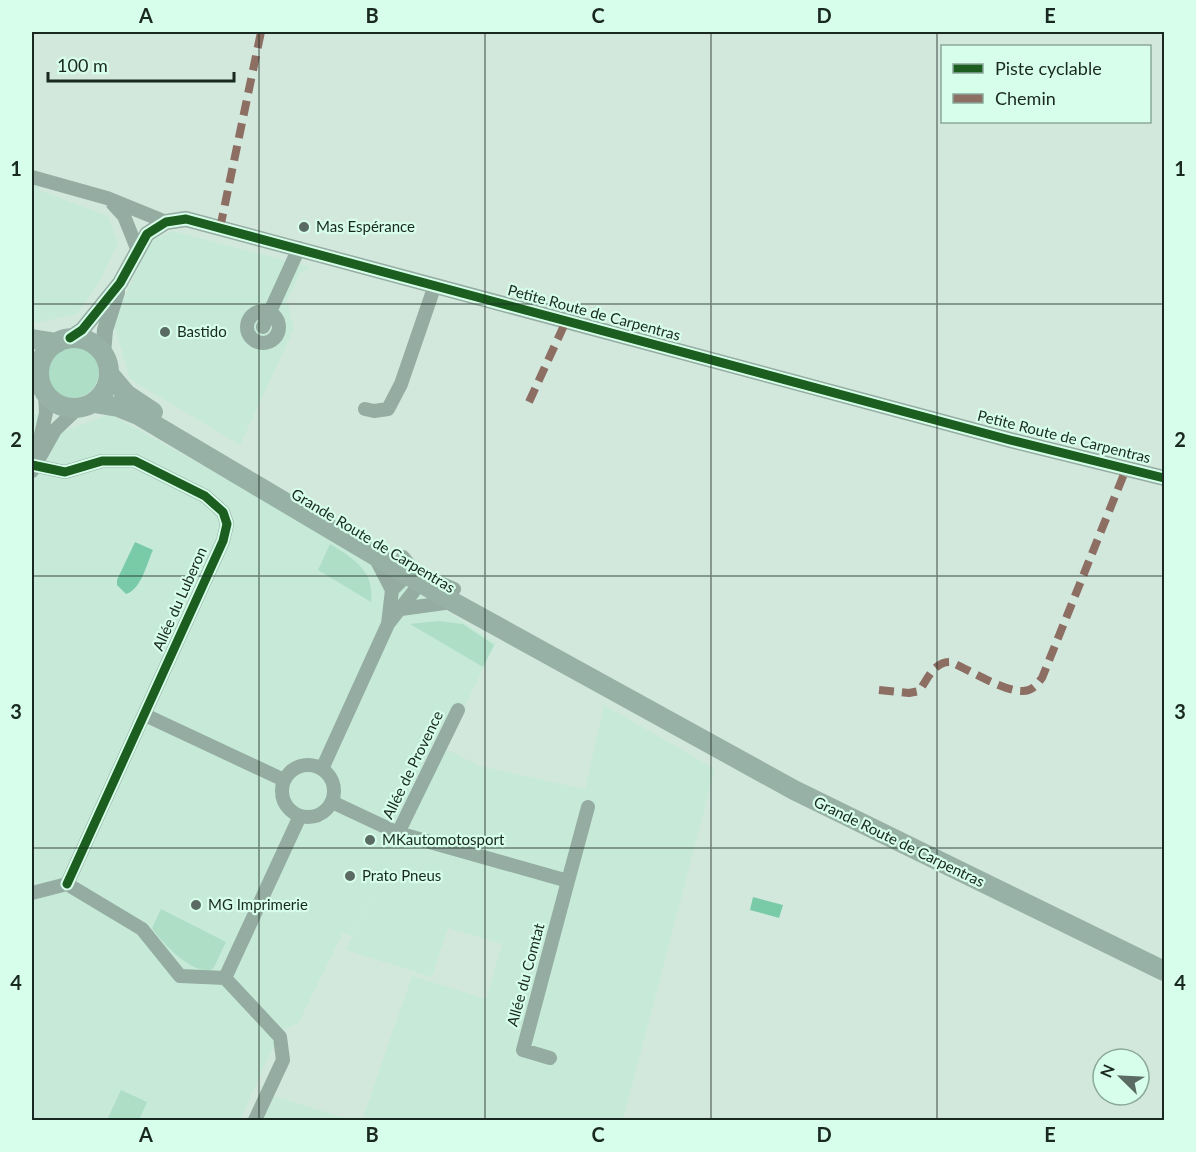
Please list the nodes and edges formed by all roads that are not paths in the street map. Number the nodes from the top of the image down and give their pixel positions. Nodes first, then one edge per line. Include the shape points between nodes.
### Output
1 (32, 177) edge
2 (107, 198) junction
3 (166, 222) junction
4 (299, 248) junction
5 (138, 251) junction
6 (120, 283) junction
7 (435, 285) junction
8 (263, 327) dead end
9 (32, 339) edge
10 (63, 340) junction
11 (103, 353) junction
12 (35, 366) edge
13 (110, 375) junction
14 (45, 393) junction
15 (85, 406) junction
16 (365, 409) dead end
17 (32, 468) edge
18 (1164, 478) edge
19 (372, 553) junction
20 (411, 571) junction
21 (392, 590) junction
22 (454, 596) junction
23 (401, 609) junction
24 (388, 624) junction
25 (458, 710) dead end
26 (145, 715) junction
27 (322, 768) junction
28 (284, 780) junction
29 (332, 802) junction
30 (588, 807) dead end
31 (300, 816) junction
32 (398, 833) junction
33 (568, 881) junction
34 (67, 884) junction
35 (32, 893) edge
36 (1164, 971) edge
37 (225, 978) junction
38 (550, 1058) dead end
39 (255, 1120) edge

1 - 2 street, Petite Route de Carpentras
2 - 3 street, Petite Route de Carpentras
2 - 5 street via 124,216
3 - 4 street, Petite Route de Carpentras via 186,219
3 - 5 street via 147,234
4 - 7 street, Petite Route de Carpentras
4 - 8 street
5 - 6 street
6 - 10 street via 82,330
6 - 11 street via 105,330
7 - 16 street via 401,384 388,409
7 - 18 street, Petite Route de Carpentras
9 - 10 main road
10 - 11 main road via 82,339
10 - 12 main road
11 - 13 main road, Grande Route de Carpentras
12 - 14 main road
13 - 15 main road via 102,395
13 - 20 main road, Grande Route de Carpentras via 141,405
14 - 15 main road, Grande Route de Carpentras via 64,407
14 - 17 street via 46,413
15 - 17 street via 55,430
15 - 19 main road, Grande Route de Carpentras via 118,407 138,415
17 - 26 street, Allée du Luberon via 65,472 102,461 135,461 206,496 223,512 227,524 223,541
19 - 20 main road, Grande Route de Carpentras
19 - 21 street
20 - 21 street
20 - 22 main road, Grande Route de Carpentras
20 - 22 main road, Grande Route de Carpentras
20 - 23 street
21 - 24 street
22 - 23 street
22 - 36 main road, Grande Route de Carpentras via 794,790
23 - 24 street
24 - 27 street
25 - 32 street, Allée de Provence
26 - 28 street
26 - 34 street, Allée du Luberon
27 - 28 street via 305,765
27 - 29 street via 332,780
28 - 31 street via 283,797 292,812
29 - 31 street via 322,814
29 - 32 street, Allée de Provence
30 - 33 street, Allée du Comtat
31 - 37 street
32 - 33 street
33 - 38 street, Allée du Comtat via 523,1050
34 - 35 street
34 - 37 street via 142,929 180,976
37 - 39 street via 280,1036 283,1060

